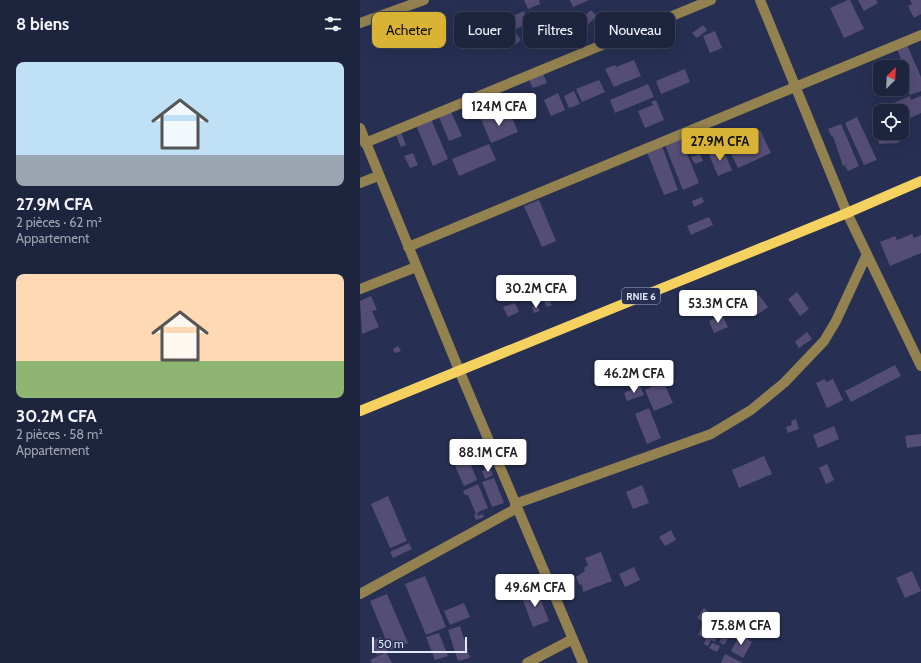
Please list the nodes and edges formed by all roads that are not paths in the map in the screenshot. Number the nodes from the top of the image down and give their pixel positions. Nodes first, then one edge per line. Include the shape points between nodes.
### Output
1 (424, 0) edge
2 (711, 0) edge
3 (760, 0) edge
4 (360, 23) edge
5 (921, 35) edge
6 (795, 87) junction
7 (360, 128) edge
8 (365, 143) junction
9 (378, 176) junction
10 (921, 181) edge
11 (360, 183) edge
12 (847, 213) junction
13 (408, 247) junction
14 (867, 254) junction
15 (416, 267) junction
16 (360, 289) edge
17 (921, 366) edge
18 (459, 370) junction
19 (360, 411) edge
20 (516, 506) junction
21 (360, 594) edge
22 (573, 639) junction
23 (528, 663) edge
24 (583, 663) edge

1 - 4 street
2 - 8 street
3 - 6 street
5 - 6 street
6 - 12 street
6 - 13 street
7 - 8 street
8 - 9 street
9 - 11 street
9 - 13 street
10 - 12 main road, RNIE 6
12 - 14 street
12 - 18 main road, RNIE 6
13 - 15 street
14 - 17 street
14 - 20 street via 824,341 784,383 751,410 711,434
15 - 16 street
15 - 18 street
18 - 19 main road, RNIE 6
18 - 20 street
20 - 21 street
20 - 22 street
22 - 23 street
22 - 24 street

